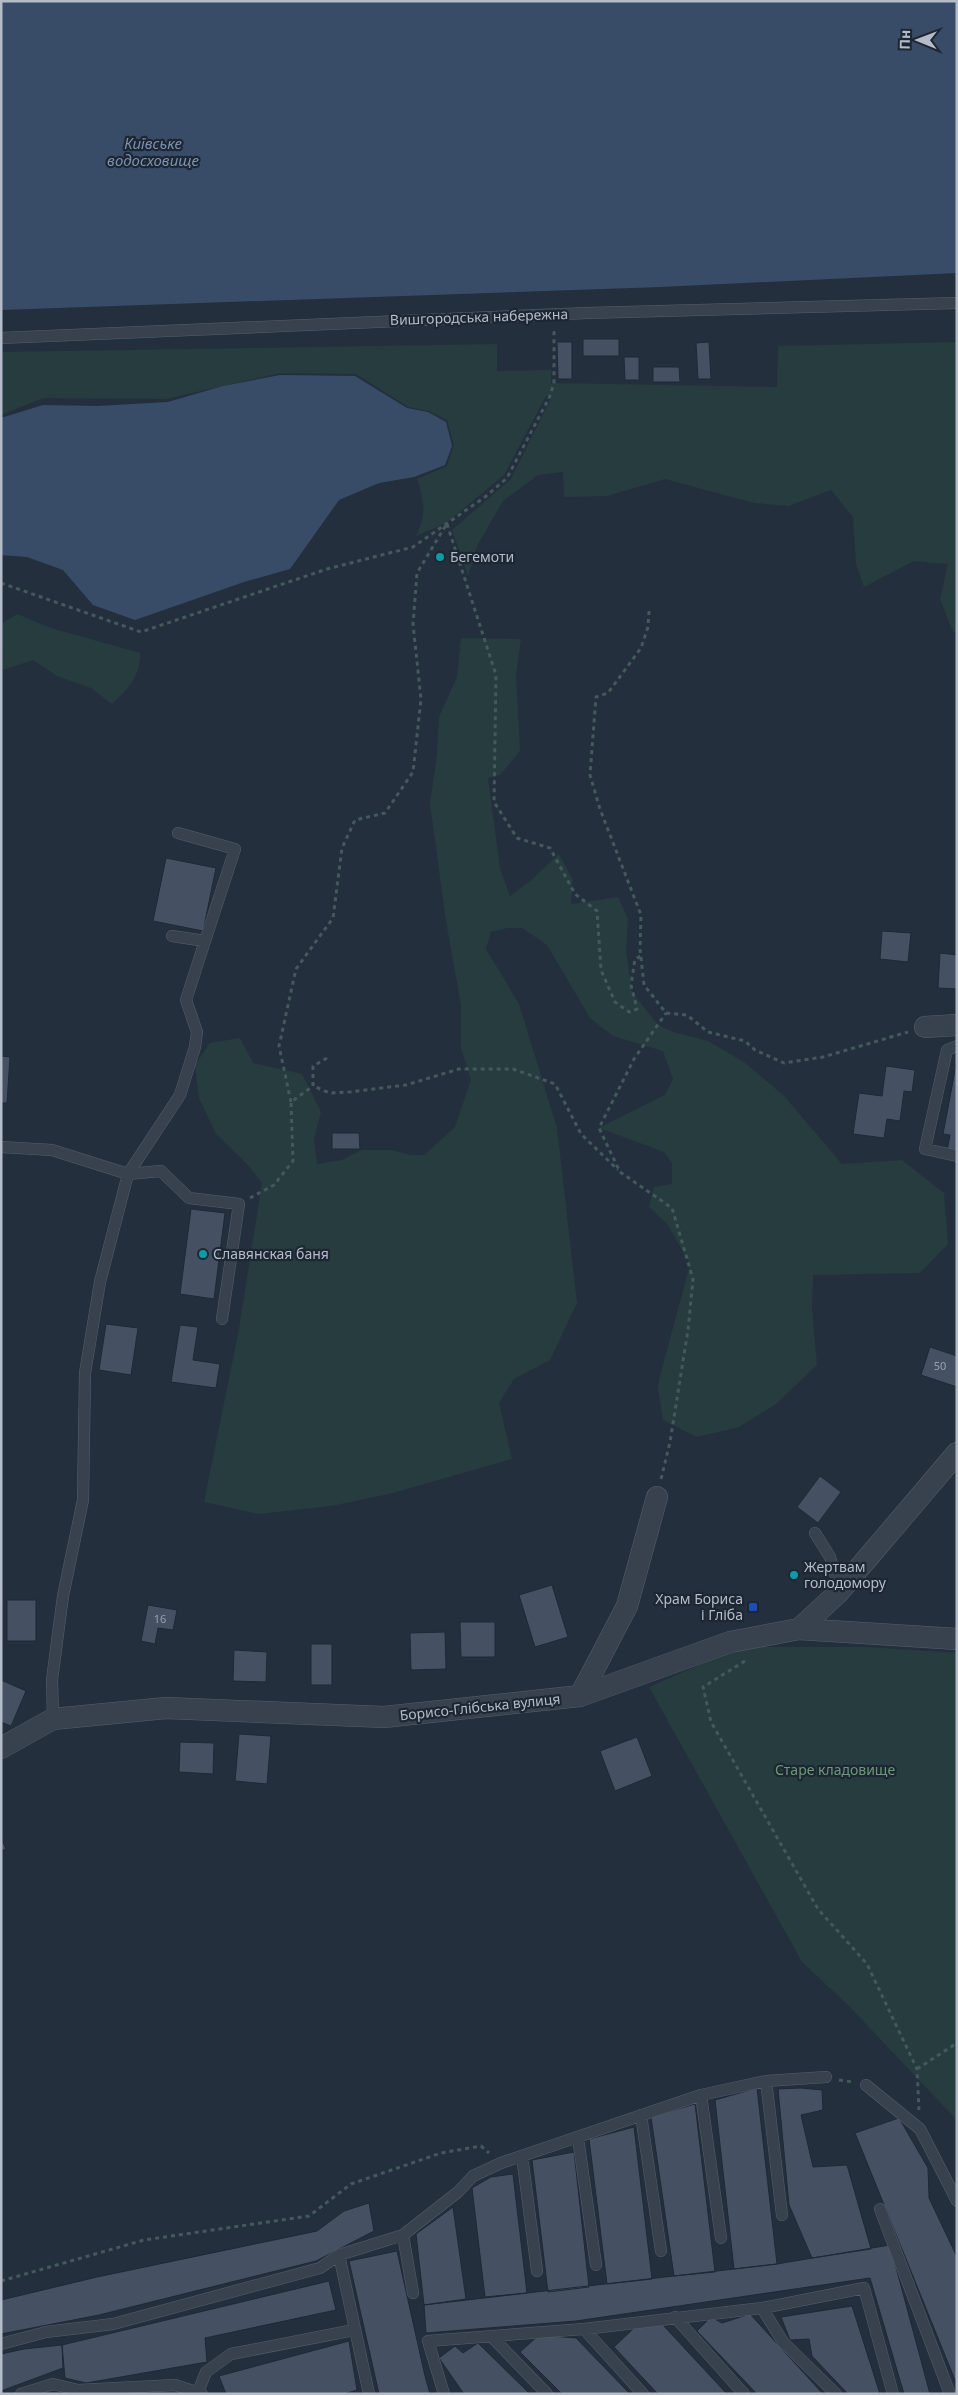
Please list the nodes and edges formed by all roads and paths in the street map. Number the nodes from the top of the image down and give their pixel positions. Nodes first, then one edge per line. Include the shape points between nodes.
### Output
1 (957, 303) edge
2 (553, 314) junction
3 (1, 338) edge
4 (447, 523) junction
5 (1, 583) edge
6 (649, 611) dead end
7 (178, 833) dead end
8 (172, 936) dead end
9 (204, 941) junction
10 (641, 956) junction
11 (666, 1013) junction
12 (957, 1025) edge
13 (925, 1027) joint
14 (957, 1046) edge
15 (327, 1058) dead end
16 (313, 1086) junction
17 (291, 1102) junction
18 (1, 1147) edge
19 (957, 1156) edge
20 (620, 1172) junction
21 (128, 1174) junction
22 (239, 1204) junction
23 (222, 1319) dead end
24 (957, 1454) edge
25 (657, 1497) joint
26 (815, 1533) dead end
27 (840, 1590) junction
28 (799, 1629) junction
29 (762, 1636) junction
30 (957, 1639) edge
31 (580, 1696) junction
32 (53, 1719) junction
33 (1, 1748) edge
34 (957, 2043) edge
35 (917, 2069) junction
36 (826, 2077) joint
37 (766, 2081) junction
38 (866, 2085) joint
39 (701, 2095) junction
40 (641, 2114) junction
41 (920, 2129) junction
42 (578, 2138) junction
43 (480, 2146) dead end
44 (522, 2156) junction
45 (957, 2201) edge
46 (880, 2209) dead end
47 (782, 2215) dead end
48 (402, 2235) junction
49 (721, 2238) dead end
50 (661, 2251) dead end
51 (339, 2255) junction
52 (596, 2265) dead end
53 (537, 2271) dead end
54 (1, 2281) edge
55 (413, 2292) dead end
56 (762, 2308) junction
57 (675, 2317) junction
58 (584, 2329) junction
59 (354, 2330) junction
60 (491, 2336) junction
61 (1, 2344) edge
62 (78, 2392) edge
63 (200, 2393) edge
64 (21, 2394) edge
65 (369, 2394) edge
66 (444, 2394) edge
67 (547, 2394) edge
68 (643, 2394) edge
69 (744, 2394) edge
70 (836, 2394) edge
71 (893, 2394) edge
72 (950, 2394) edge

1 - 2 lane, Вишгородська набережна
2 - 3 lane, Вишгородська набережна
2 - 4 path via 554,382 550,396 507,478
4 - 5 path via 413,547 326,569 141,632
4 - 10 path via 496,674 494,802 517,838 550,848 575,894 597,911 601,970 615,1002 629,1012 636,1009 631,984 635,959
4 - 17 path via 417,573 413,624 421,700 412,772 385,813 354,820 342,848 333,918 296,969 278,1046
6 - 10 path via 641,648 608,694 596,697 590,775 641,915
7 - 9 lane via 235,849
8 - 9 lane
9 - 21 lane via 186,1000 197,1032 180,1095
10 - 11 path via 644,985
11 - 13 path via 687,1015 708,1032 745,1041 754,1050 784,1063 823,1057
11 - 20 path via 634,1059 599,1128
12 - 13 street
14 - 19 lane via 946,1050 926,1150
15 - 16 path via 313,1066
16 - 17 path
16 - 20 path via 330,1093 350,1092 406,1085 459,1069 513,1069 555,1084 581,1134
17 - 22 path via 293,1161 274,1184
18 - 21 lane via 52,1150
20 - 25 path via 672,1208 693,1279 670,1442
21 - 22 lane via 161,1171 189,1198
21 - 32 lane via 100,1282 85,1372 83,1500 63,1596 52,1680
22 - 23 lane
24 - 27 street
25 - 31 street via 627,1606
26 - 27 lane via 830,1557
27 - 28 street
28 - 29 street, Борисо-Глібська вулиця
28 - 30 street, Борисо-Глібська вулиця
29 - 31 street, Борисо-Глібська вулиця via 730,1642
29 - 35 path via 749,1658 703,1687 711,1722 818,1908 867,1964
31 - 32 street, Борисо-Глібська вулиця via 384,1717 166,1708
32 - 33 street, Борисо-Глібська вулиця
34 - 35 path
35 - 41 path
36 - 37 lane
36 - 38 path
37 - 39 lane
37 - 47 lane
38 - 41 lane
39 - 40 lane
39 - 49 lane
40 - 42 lane
40 - 50 lane
41 - 45 lane
42 - 44 lane
42 - 52 lane
43 - 54 path via 441,2153 351,2184 309,2216 144,2240
44 - 48 lane via 473,2176 458,2192
44 - 53 lane
46 - 72 lane
48 - 51 lane
48 - 55 lane
51 - 59 lane
51 - 61 lane via 320,2268 113,2324 46,2332
56 - 57 lane
56 - 70 lane via 783,2342
56 - 71 lane via 864,2288
57 - 58 lane
57 - 69 lane
58 - 60 lane
58 - 68 lane
59 - 63 lane via 231,2354 206,2372
59 - 65 lane
60 - 66 lane via 428,2341
60 - 67 lane
62 - 63 lane via 175,2385
62 - 64 lane via 53,2384

